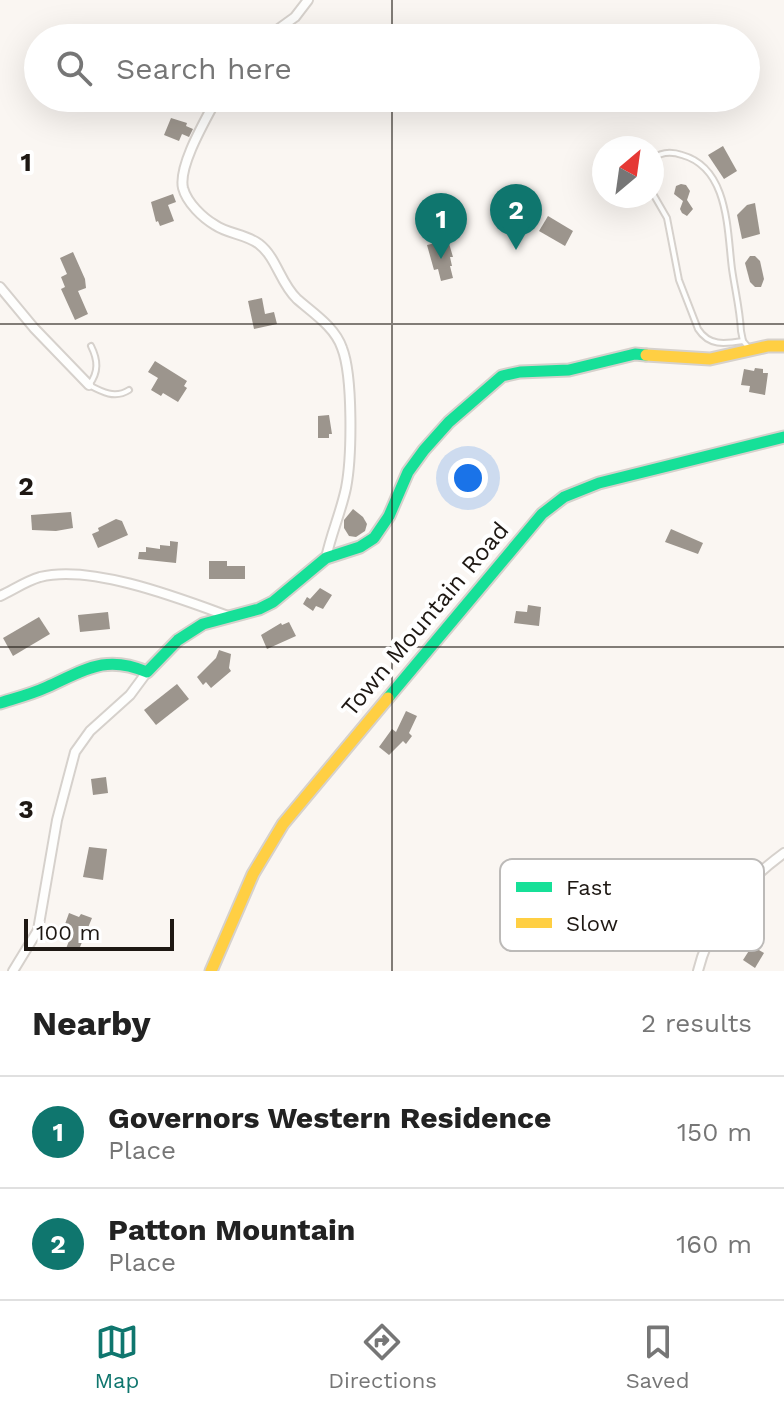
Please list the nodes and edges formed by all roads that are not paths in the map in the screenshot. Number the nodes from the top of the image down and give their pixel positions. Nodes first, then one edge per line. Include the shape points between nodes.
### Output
1 (308, 0) edge
2 (285, 24) edge
3 (210, 112) edge
4 (664, 153) edge
5 (661, 208) edge
6 (0, 287) edge
7 (746, 345) junction
8 (91, 346) dead end
9 (784, 346) edge
10 (89, 385) junction
11 (129, 390) dead end
12 (784, 437) edge
13 (326, 558) junction
14 (0, 596) edge
15 (230, 617) junction
16 (147, 672) junction
17 (0, 703) edge
18 (784, 853) edge
19 (764, 869) edge
20 (706, 951) edge
21 (13, 971) edge
22 (211, 971) edge
23 (698, 971) edge

1 - 2 street
3 - 13 street via 186,167 185,193 212,224 261,246 288,289 334,333 344,351 349,469
4 - 7 lane via 683,155 701,165 715,185 729,223
5 - 7 lane via 682,292 698,329 713,342
6 - 10 street
7 - 9 street
7 - 13 street via 710,359 635,354 569,370 502,376 449,422 415,461 374,538
8 - 10 lane via 97,365
10 - 11 lane via 112,394
12 - 22 street, Town Mountain Road via 599,483 564,497 542,514 283,824 253,874
13 - 15 street via 273,602
14 - 15 street via 38,577 67,573 167,594
15 - 16 street via 203,624 178,640
16 - 17 street via 110,661 96,663
16 - 21 street via 75,752 38,930
18 - 19 street
20 - 23 street

